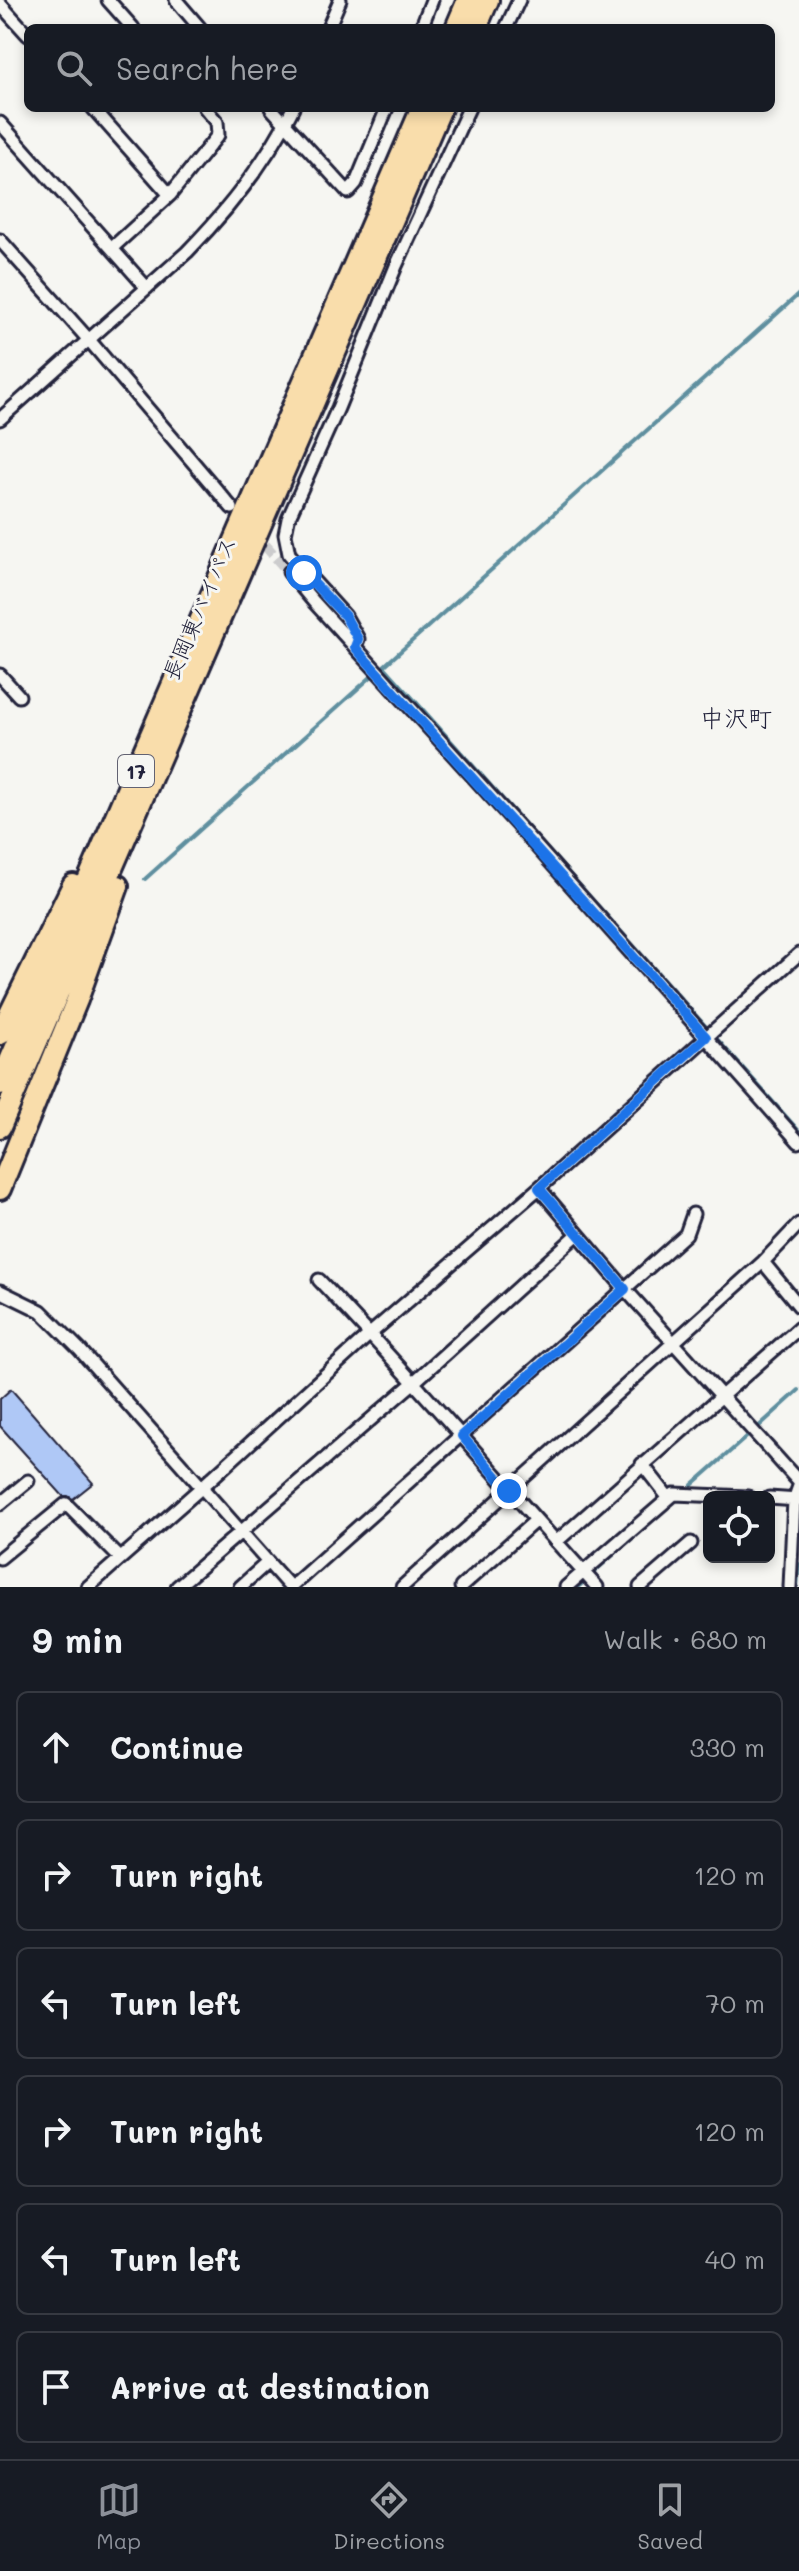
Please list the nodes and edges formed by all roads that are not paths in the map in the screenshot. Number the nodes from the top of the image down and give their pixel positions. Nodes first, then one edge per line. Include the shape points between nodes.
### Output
1 (108, 0) edge
2 (176, 0) edge
3 (340, 0) edge
4 (432, 0) edge
5 (468, 0) edge
6 (488, 0) edge
7 (519, 0) edge
8 (0, 4) edge
9 (129, 24) edge
10 (197, 24) edge
11 (330, 24) edge
12 (423, 24) edge
13 (458, 24) edge
14 (478, 24) edge
15 (508, 24) edge
16 (24, 31) edge
17 (97, 112) edge
18 (208, 112) edge
19 (274, 112) edge
20 (291, 112) edge
21 (385, 112) edge
22 (420, 112) edge
23 (439, 112) edge
24 (467, 112) edge
25 (0, 123) edge
26 (285, 124) junction
27 (170, 195) junction
28 (0, 240) edge
29 (112, 248) junction
30 (147, 288) junction
31 (89, 340) junction
32 (0, 419) edge
33 (271, 457) junction
34 (232, 508) dead end
35 (289, 572) tunnel mouth
36 (355, 647) junction
37 (0, 675) edge
38 (191, 687) junction
39 (19, 696) dead end
40 (799, 954) edge
41 (709, 1033) junction
42 (0, 1034) edge
43 (0, 1084) edge
44 (0, 1127) edge
45 (799, 1142) edge
46 (539, 1188) junction
47 (1, 1190) edge
48 (693, 1214) dead end
49 (799, 1224) edge
50 (578, 1234) junction
51 (763, 1262) junction
52 (319, 1280) dead end
53 (625, 1289) junction
54 (0, 1291) edge
55 (799, 1306) edge
56 (799, 1328) edge
57 (370, 1334) junction
58 (674, 1342) junction
59 (413, 1383) junction
60 (722, 1396) junction
61 (462, 1436) junction
62 (642, 1464) junction
63 (28, 1481) dead end
64 (799, 1484) edge
65 (202, 1487) junction
66 (509, 1491) junction
67 (703, 1493) edge
68 (668, 1497) junction
69 (775, 1498) edge
70 (797, 1500) edge
71 (0, 1504) edge
72 (536, 1520) junction
73 (242, 1531) junction
74 (556, 1542) junction
75 (691, 1543) dead end
76 (0, 1558) edge
77 (120, 1558) junction
78 (268, 1562) junction
79 (583, 1572) junction
80 (88, 1587) edge
81 (177, 1587) edge
82 (240, 1587) edge
83 (290, 1587) edge
84 (402, 1587) edge
85 (461, 1587) edge
86 (566, 1587) edge
87 (597, 1587) edge
88 (640, 1587) edge
89 (790, 1587) edge

1 - 9 street
2 - 10 street
3 - 11 street
4 - 12 street
5 - 13 highway
6 - 14 highway
7 - 15 street
8 - 16 street
17 - 27 street
18 - 27 street via 217,122 218,135
19 - 26 street
20 - 26 street
21 - 26 street via 348,192
22 - 33 highway, 長岡東バイパス / 17
23 - 38 highway, 長岡東バイパス / 17
24 - 36 street via 288,519 289,554 345,616 358,639
25 - 29 street
26 - 30 street via 236,199
27 - 29 street
28 - 31 street
29 - 30 street
30 - 31 street
31 - 32 street
31 - 34 street
33 - 42 highway, 17
33 - 43 highway, 長岡東バイパス / 17
35 - 36 street
36 - 41 street
37 - 39 street
38 - 44 highway, 長岡東バイパス / 17
38 - 47 highway, 17
40 - 41 street
41 - 45 street
41 - 46 street
46 - 50 street
46 - 57 street
48 - 53 street via 686,1234
49 - 51 street
50 - 53 street
50 - 59 street
51 - 55 street
51 - 58 street
52 - 57 street
53 - 58 street
53 - 61 street
54 - 65 street via 41,1311
56 - 60 street
57 - 59 street
57 - 65 street
58 - 60 street
58 - 66 street
59 - 61 street
59 - 73 street
60 - 62 street
60 - 64 street
61 - 66 street
61 - 83 street
62 - 68 street
62 - 74 street
63 - 71 street
64 - 70 street
65 - 73 street
65 - 77 street
66 - 72 street
66 - 84 street
67 - 68 street
68 - 79 street
69 - 70 street
70 - 89 street
72 - 74 street
72 - 85 street
73 - 78 street
73 - 81 street
74 - 79 street
75 - 88 street
76 - 77 street via 66,1504
77 - 80 street
78 - 82 street
78 - 83 street
79 - 86 street
79 - 87 street

